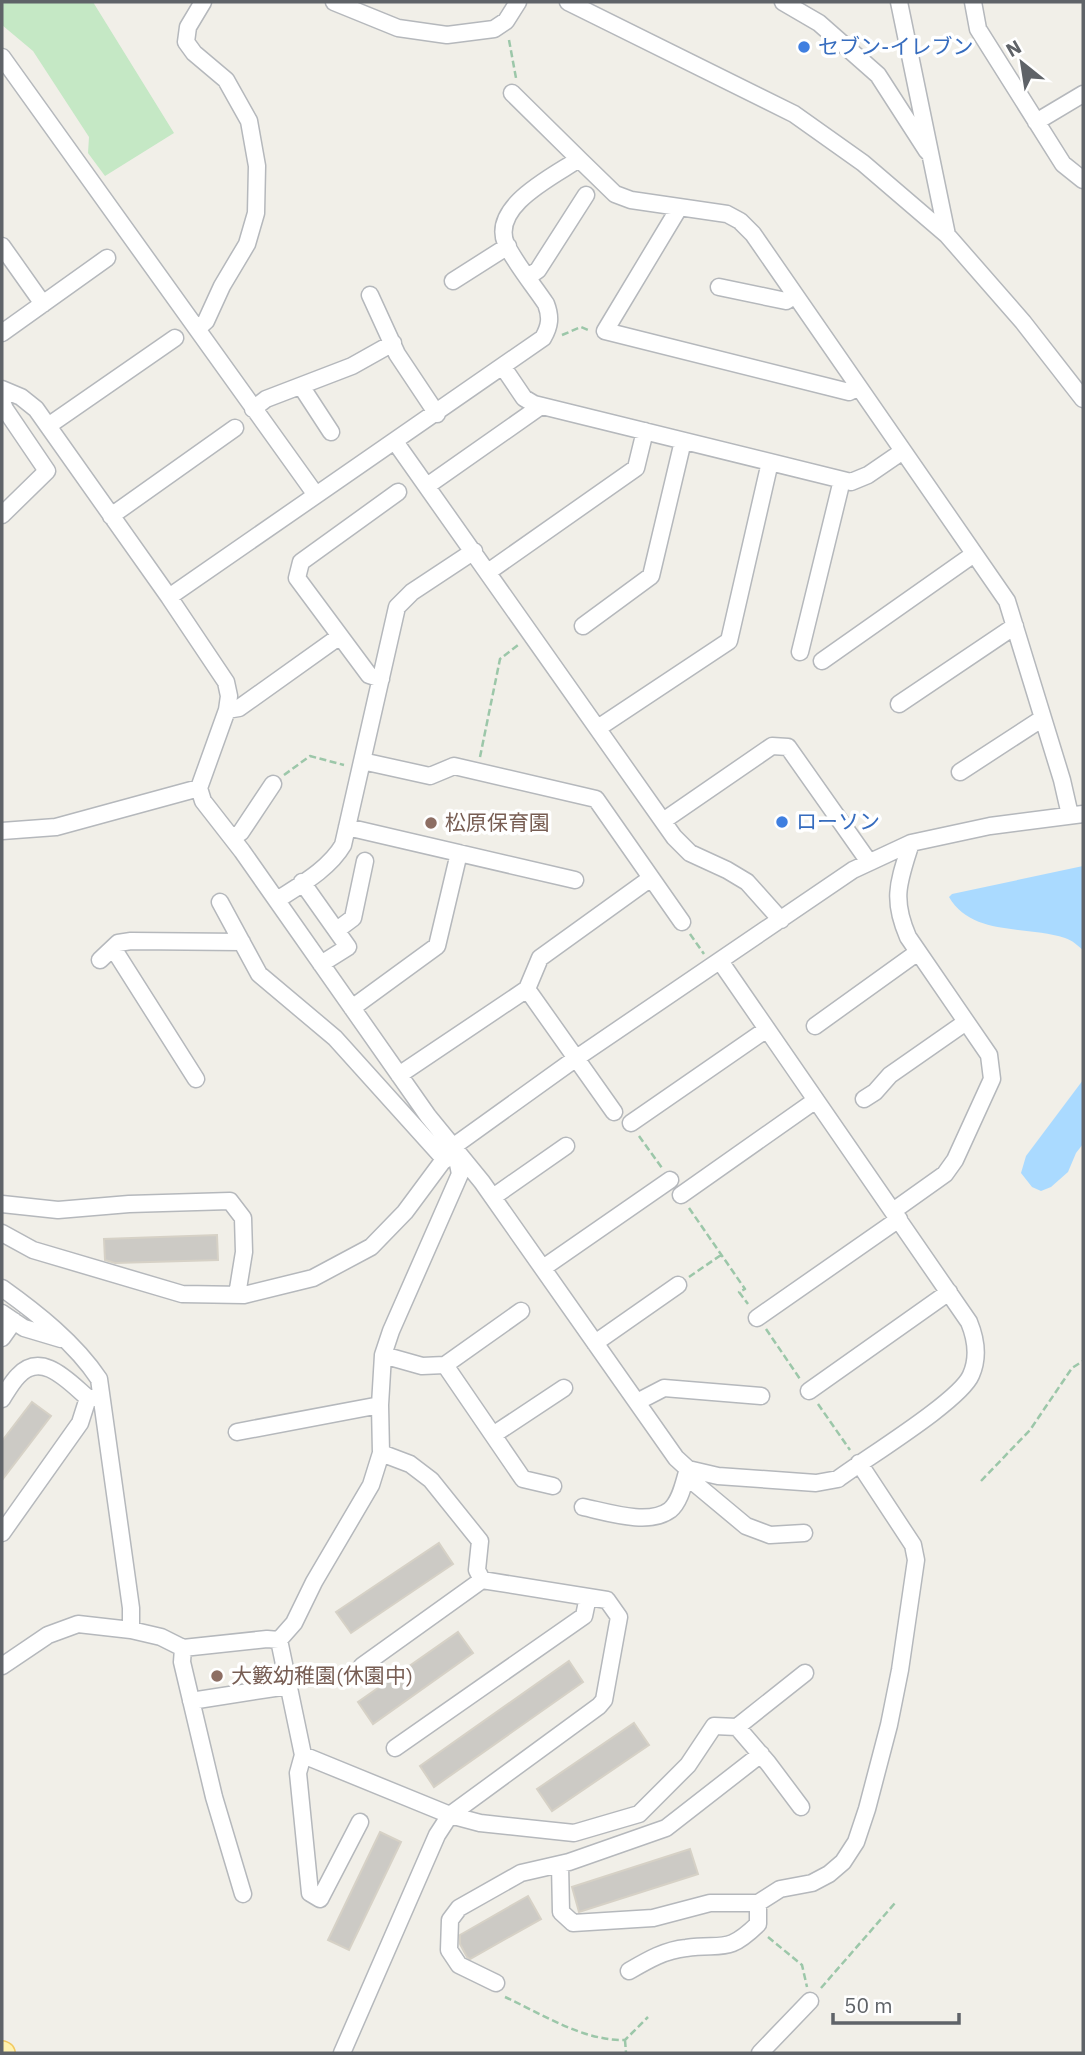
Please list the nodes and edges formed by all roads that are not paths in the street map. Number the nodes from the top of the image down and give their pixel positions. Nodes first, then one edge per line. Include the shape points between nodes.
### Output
1 (203, 2) edge
2 (334, 2) edge
3 (518, 2) edge
4 (568, 2) edge
5 (783, 2) edge
6 (899, 2) edge
7 (973, 2) edge
8 (2, 57) edge
9 (514, 87) road end
10 (1083, 94) edge
11 (1036, 122) junction
12 (579, 159) junction
13 (932, 159) junction
14 (1083, 180) edge
15 (586, 195) dead end
16 (680, 208) junction
17 (947, 235) junction
18 (2, 246) edge
19 (508, 247) junction
20 (107, 258) dead end
21 (528, 277) junction
22 (453, 281) dead end
23 (719, 286) dead end
24 (370, 295) dead end
25 (795, 295) junction
26 (43, 304) junction
27 (197, 330) junction
28 (2, 333) edge
29 (175, 338) dead end
30 (393, 343) junction
31 (503, 367) junction
32 (301, 386) junction
33 (859, 387) junction
34 (2, 389) edge
35 (1083, 399) edge
36 (2, 402) edge
37 (541, 406) junction
38 (253, 409) junction
39 (437, 414) junction
40 (48, 426) junction
41 (234, 428) dead end
42 (331, 432) dead end
43 (645, 432) junction
44 (683, 441) junction
45 (396, 443) junction
46 (903, 451) junction
47 (770, 462) junction
48 (842, 480) junction
49 (427, 486) junction
50 (398, 492) dead end
51 (316, 495) junction
52 (2, 515) edge
53 (111, 516) junction
54 (474, 551) junction
55 (974, 554) junction
56 (488, 572) junction
57 (169, 597) junction
58 (583, 626) dead end
59 (1015, 626) junction
60 (340, 636) junction
61 (800, 652) dead end
62 (822, 661) dead end
63 (381, 679) junction
64 (898, 704) dead end
65 (227, 710) junction
66 (1043, 718) junction
67 (598, 728) junction
68 (361, 765) junction
69 (960, 772) dead end
70 (273, 784) road end
71 (199, 789) junction
72 (1077, 814) edge
73 (663, 821) junction
74 (347, 827) junction
75 (2, 831) edge
76 (232, 838) junction
77 (911, 843) junction
78 (459, 853) junction
79 (365, 861) dead end
80 (869, 862) junction
81 (651, 878) junction
82 (575, 880) dead end
83 (302, 882) junction
84 (277, 900) junction
85 (220, 902) dead end
86 (781, 920) junction
87 (682, 922) road end
88 (337, 930) junction
89 (242, 942) junction
90 (113, 948) junction
91 (918, 952) junction
92 (100, 960) dead end
93 (321, 964) junction
94 (716, 964) junction
95 (527, 989) junction
96 (352, 1008) junction
97 (966, 1022) junction
98 (815, 1026) dead end
99 (766, 1028) junction
100 (575, 1059) junction
101 (399, 1075) junction
102 (197, 1079) dead end
103 (816, 1100) junction
104 (864, 1100) dead end
105 (614, 1112) dead end
106 (631, 1124) road end
107 (566, 1146) dead end
108 (449, 1153) junction
109 (670, 1180) road end
110 (681, 1195) road end
111 (493, 1197) junction
112 (2, 1204) edge
113 (896, 1215) junction
114 (2, 1233) edge
115 (543, 1268) junction
116 (678, 1285) road end
117 (2, 1287) edge
118 (949, 1292) junction
119 (237, 1295) junction
120 (521, 1311) dead end
121 (8, 1317) edge
122 (757, 1318) road end
123 (2, 1338) edge
124 (64, 1339) junction
125 (595, 1343) junction
126 (383, 1356) junction
127 (445, 1366) junction
128 (564, 1388) dead end
129 (809, 1391) road end
130 (761, 1396) dead end
131 (95, 1398) junction
132 (2, 1399) edge
133 (637, 1402) junction
134 (380, 1405) junction
135 (237, 1432) dead end
136 (493, 1435) junction
137 (381, 1452) junction
138 (859, 1463) junction
139 (687, 1473) junction
140 (553, 1486) dead end
141 (583, 1507) dead end
142 (2, 1533) edge
143 (804, 1533) dead end
144 (482, 1580) junction
145 (588, 1597) junction
146 (131, 1630) junction
147 (279, 1640) junction
148 (183, 1648) junction
149 (2, 1666) edge
150 (362, 1666) dead end
151 (804, 1673) dead end
152 (288, 1686) junction
153 (191, 1701) junction
154 (737, 1727) junction
155 (395, 1748) dead end
156 (761, 1754) junction
157 (303, 1755) junction
158 (800, 1807) dead end
159 (450, 1815) junction
160 (360, 1822) dead end
161 (560, 1864) junction
162 (243, 1894) dead end
163 (758, 1903) junction
164 (629, 1971) dead end
165 (496, 1983) road end
166 (810, 2001) road end
167 (342, 2053) edge
168 (760, 2053) edge

1 - 27 street via 188,27 186,42 226,80 249,121 257,189 247,244
2 - 3 street via 398,28 447,35 494,29 506,21
4 - 17 street via 794,114 863,163
5 - 13 street via 819,23 878,75
6 - 13 street
7 - 11 street via 978,29
8 - 27 street
9 - 12 street
10 - 11 street
11 - 14 street via 1063,164
12 - 16 street via 615,194
12 - 19 street via 521,197 511,209 504,224
13 - 17 street
15 - 21 street via 538,270
16 - 25 street via 727,214 740,221
16 - 33 street via 605,331 849,392
17 - 35 street
18 - 26 street
19 - 21 street
19 - 22 street
20 - 26 street
21 - 31 street via 550,314 547,332
23 - 25 street via 786,301
24 - 30 street
25 - 33 street
26 - 28 street
27 - 38 street
29 - 40 street
30 - 32 street
30 - 39 street
31 - 37 street via 524,398
31 - 39 street
32 - 38 street
32 - 42 street
33 - 46 street
34 - 40 street via 36,409
36 - 52 street via 47,471
37 - 43 street
37 - 49 street
38 - 51 street
39 - 45 street
40 - 53 street
41 - 53 street
43 - 44 street
43 - 56 street via 636,468
44 - 47 street
44 - 58 street via 651,576
45 - 49 street
45 - 51 street
46 - 48 street via 868,475 851,482
46 - 55 street
47 - 48 street
47 - 67 street via 729,641
48 - 61 street
49 - 54 street
50 - 60 street via 301,562 297,578
51 - 57 street
53 - 57 street
54 - 56 street
54 - 63 street via 397,607
55 - 59 street via 1007,601
55 - 62 street
56 - 67 street
57 - 65 street via 226,682
59 - 64 street
59 - 66 street
60 - 63 street via 369,675
60 - 65 street via 239,708
63 - 68 street
65 - 71 street
66 - 69 street
66 - 72 street
67 - 73 street
68 - 74 street
68 - 81 street via 430,776 454,766 596,799
70 - 76 street via 241,832
71 - 75 street via 55,827
71 - 76 street
72 - 77 street
73 - 80 street via 772,746 788,747
73 - 86 street via 690,853 747,882
74 - 78 street
74 - 83 street via 336,856
76 - 84 street
77 - 80 street
77 - 91 street via 900,876 899,916
78 - 82 street
78 - 96 street via 437,946
79 - 88 street via 353,918
80 - 86 street
81 - 87 street
81 - 95 street via 540,957
83 - 84 street
83 - 88 street
84 - 93 street
85 - 89 street
86 - 94 street
88 - 93 street via 348,947
89 - 90 street via 131,941
89 - 108 street via 259,974 335,1038
90 - 92 street
90 - 102 street
91 - 97 street
91 - 98 street
93 - 96 street
94 - 99 street
94 - 100 street
95 - 100 street
95 - 101 street
96 - 101 street
97 - 104 street via 890,1075
97 - 113 street via 989,1055 992,1079 955,1160
99 - 103 street
99 - 106 street
100 - 105 street
100 - 108 street
101 - 108 street
103 - 110 street
103 - 113 street
107 - 111 street
108 - 111 street
108 - 119 street via 405,1212 371,1247 313,1278
108 - 126 street via 460,1174
109 - 115 street
111 - 115 street
112 - 119 street via 58,1210 230,1201 243,1218 244,1252
113 - 118 street
113 - 122 street
114 - 119 street via 33,1250 182,1294
115 - 125 street
116 - 125 street
117 - 124 street
118 - 129 street
118 - 138 street via 974,1336 976,1361 971,1378 954,1396
120 - 127 street
121 - 123 street
121 - 124 street via 24,1328
124 - 131 street via 99,1379
125 - 133 street
126 - 127 street via 422,1366
126 - 134 street
127 - 136 street
128 - 136 street
130 - 133 street via 664,1388
131 - 132 street via 52,1368 36,1366 19,1374
131 - 142 street
131 - 146 street
133 - 139 street
134 - 135 street
134 - 137 street
136 - 140 street via 523,1479
137 - 144 street via 410,1464 431,1480 480,1541 477,1570
137 - 147 street via 371,1485 294,1623
138 - 139 street via 838,1479 816,1483
138 - 163 street via 913,1545 916,1560 889,1725 867,1810 843,1862 812,1883 780,1889
139 - 141 street via 670,1510 646,1519
139 - 143 street via 746,1526 770,1535
144 - 145 street
144 - 150 street
145 - 155 street via 584,1616
145 - 159 street via 607,1600 619,1617 604,1700
146 - 148 street
146 - 149 street via 78,1624 48,1635
147 - 148 street
147 - 152 street
148 - 153 street
151 - 154 street
152 - 153 street
152 - 157 street
153 - 162 street
154 - 156 street
154 - 159 street via 714,1726 688,1765 639,1814 574,1833 480,1823
156 - 158 street
156 - 161 street via 666,1828
157 - 159 street
157 - 160 street via 298,1773 310,1893 320,1899
159 - 167 street via 437,1835
161 - 163 street via 561,1912 573,1923 653,1918 710,1903
161 - 165 street via 522,1873 459,1908 450,1920 449,1950 459,1965
163 - 164 street via 758,1924 741,1940 657,1955
166 - 168 street

